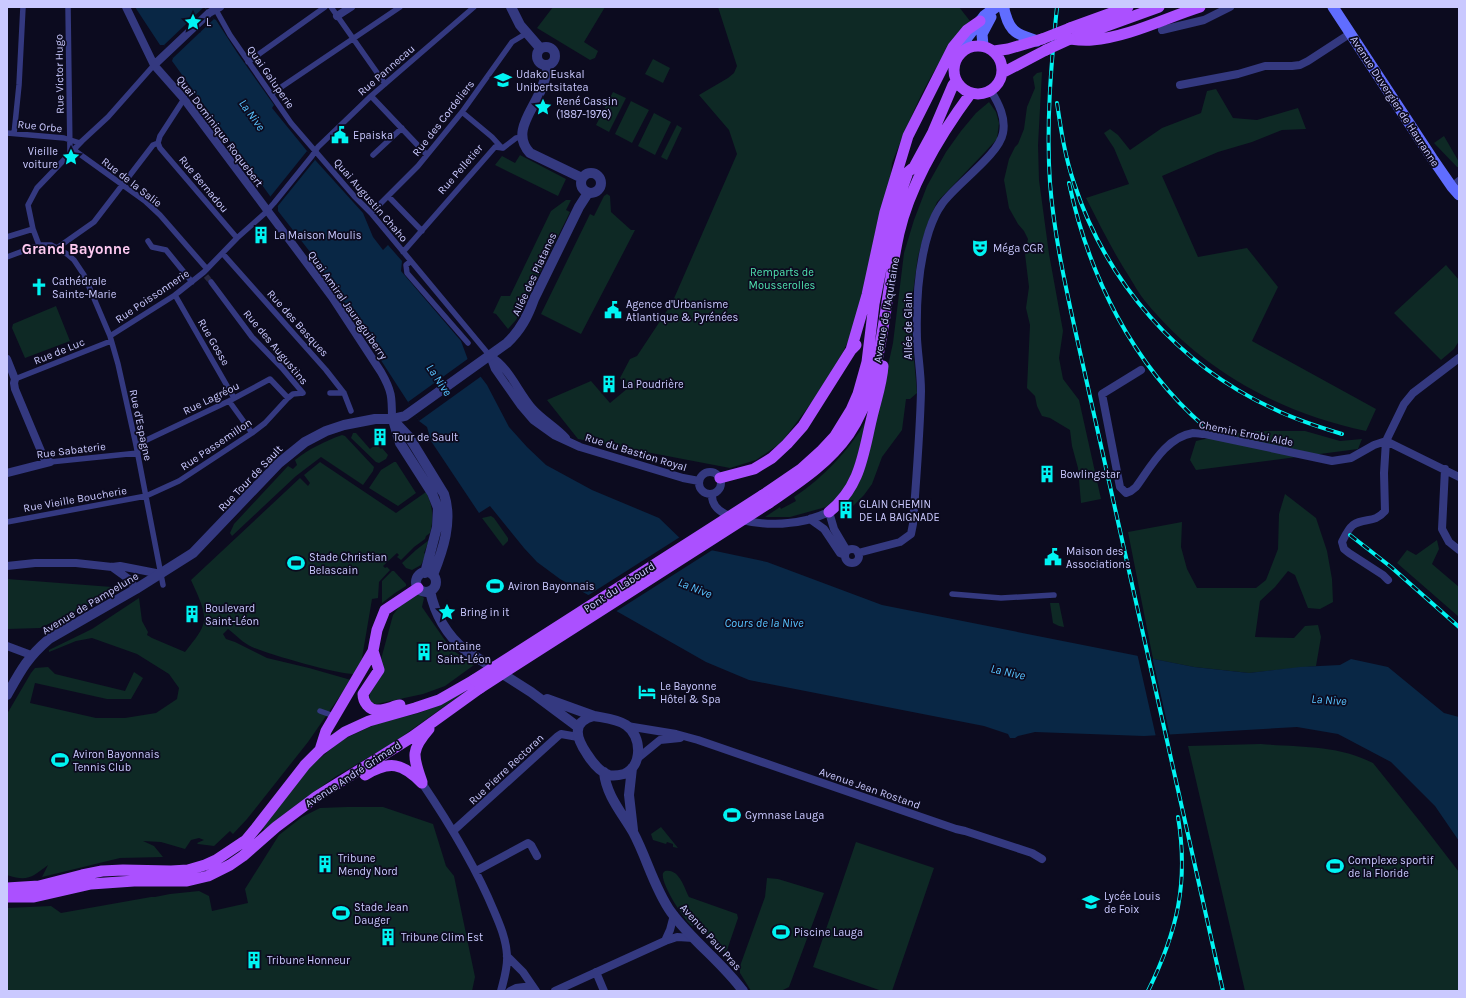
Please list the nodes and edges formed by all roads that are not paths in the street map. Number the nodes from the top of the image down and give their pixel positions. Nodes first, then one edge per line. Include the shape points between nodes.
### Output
1 (22, 7) edge
2 (68, 7) edge
3 (126, 7) edge
4 (325, 7) edge
5 (331, 7) edge
6 (351, 7) edge
7 (400, 7) edge
8 (474, 7) edge
9 (511, 7) edge
10 (1128, 7) edge
11 (1159, 7) edge
12 (1200, 7) edge
13 (1230, 7) edge
14 (1333, 7) edge
15 (998, 8) edge
16 (215, 9) edge
17 (337, 16) junction
18 (980, 21) junction
19 (1162, 30) dead end
20 (527, 33) junction
21 (1350, 33) junction
22 (1070, 34) junction
23 (352, 39) junction
24 (1039, 40) junction
25 (983, 46) junction
26 (540, 48) junction
27 (965, 49) junction
28 (994, 51) junction
29 (248, 62) junction
30 (154, 65) junction
31 (548, 65) junction
32 (1002, 73) junction
33 (956, 81) junction
34 (385, 84) junction
35 (1180, 85) dead end
36 (991, 91) junction
37 (271, 94) junction
38 (971, 94) junction
39 (371, 96) junction
40 (184, 99) junction
41 (462, 112) junction
42 (402, 128) junction
43 (912, 129) junction
44 (7, 133) edge
45 (14, 134) junction
46 (522, 137) junction
47 (70, 140) junction
48 (80, 143) junction
49 (158, 143) junction
50 (503, 148) junction
51 (72, 152) junction
52 (314, 154) junction
53 (373, 155) dead end
54 (427, 155) junction
55 (908, 172) junction
56 (582, 178) junction
57 (122, 185) junction
58 (1457, 188) edge
59 (588, 193) junction
60 (388, 196) junction
61 (274, 203) joint
62 (267, 210) junction
63 (371, 213) junction
64 (33, 229) junction
65 (422, 231) junction
66 (7, 237) edge
67 (237, 238) junction
68 (148, 241) dead end
69 (39, 245) junction
70 (57, 248) junction
71 (403, 252) junction
72 (223, 254) junction
73 (7, 257) edge
74 (411, 261) junction
75 (206, 272) junction
76 (192, 282) junction
77 (211, 282) tunnel mouth
78 (176, 295) junction
79 (874, 304) junction
80 (882, 332) junction
81 (111, 338) junction
82 (468, 343) dead end
83 (851, 350) junction
84 (490, 356) junction
85 (1459, 358) edge
86 (7, 359) edge
87 (1141, 370) dead end
88 (15, 379) junction
89 (330, 393) dead end
90 (344, 393) junction
91 (288, 398) junction
92 (232, 400) junction
93 (414, 410) joint
94 (351, 411) dead end
95 (392, 419) junction
96 (252, 433) junction
97 (1386, 441) junction
98 (136, 445) junction
99 (138, 453) junction
100 (48, 462) junction
101 (1445, 469) junction
102 (7, 472) edge
103 (1459, 476) edge
104 (720, 478) junction
105 (699, 482) junction
106 (712, 494) junction
107 (146, 496) junction
108 (766, 499) junction
109 (829, 512) junction
110 (810, 519) junction
111 (7, 522) edge
112 (1459, 550) edge
113 (846, 553) junction
114 (7, 566) edge
115 (112, 567) junction
116 (141, 570) junction
117 (161, 574) junction
118 (429, 574) junction
119 (1388, 580) dead end
120 (163, 585) dead end
121 (140, 587) junction
122 (418, 588) junction
123 (430, 591) junction
124 (952, 594) dead end
125 (1054, 595) dead end
126 (7, 646) edge
127 (373, 651) junction
128 (31, 655) junction
129 (477, 684) junction
130 (531, 692) junction
131 (7, 695) edge
132 (415, 708) junction
133 (320, 712) dead end
134 (444, 713) junction
135 (334, 716) junction
136 (594, 716) junction
137 (628, 726) junction
138 (578, 732) junction
139 (689, 738) junction
140 (320, 750) junction
141 (638, 758) junction
142 (632, 768) junction
143 (604, 772) junction
144 (422, 783) junction
145 (316, 797) junction
146 (453, 831) junction
147 (633, 833) junction
148 (537, 856) dead end
149 (1042, 859) dead end
150 (226, 860) junction
151 (476, 871) junction
152 (7, 888) edge
153 (7, 897) edge
154 (674, 915) junction
155 (694, 938) junction
156 (665, 941) junction
157 (507, 956) junction
158 (596, 972) junction
159 (534, 988) edge
160 (501, 991) edge
161 (510, 991) edge
162 (555, 991) edge
163 (604, 991) edge
164 (743, 991) edge

1 - 45 street
2 - 47 street, Rue Victor Hugo
3 - 30 street, Quai Dominique Roquebert
4 - 29 street
5 - 17 street
6 - 17 street
7 - 23 street
8 - 34 street, Rue Pannecau
9 - 20 street
10 - 22 main road
11 - 22 main road
12 - 22 main road via 1111,37 1092,40
13 - 19 street via 1204,20
14 - 21 main road, Avenue Duvergier de Hauranne
15 - 18 main road
15 - 24 main road via 1004,10 1009,25 1018,34
15 - 25 main road via 982,34
16 - 29 street, Quai Galuperie
16 - 30 street
17 - 23 street
18 - 27 main road via 967,38
18 - 43 main road via 967,30 952,47
20 - 26 street
20 - 41 street, Rue des Cordeliers via 512,42
21 - 35 street via 1300,65 1265,66
21 - 58 main road, Avenue Duvergier de Hauranne
22 - 24 main road, bridge
22 - 32 main road, bridge
23 - 34 street
23 - 37 street
24 - 28 main road
25 - 27 main road
25 - 28 main road
26 - 31 street via 536,54 537,61
26 - 31 street via 546,46 554,51 554,61
27 - 33 main road via 954,63
28 - 32 main road via 1002,65
29 - 37 street, Quai Galuperie
30 - 40 street, Quai Dominique Roquebert
30 - 48 street via 108,117
31 - 46 street via 544,84 524,122
32 - 36 main road
33 - 38 main road
33 - 55 main road, Avenue de l'Aquitaine via 933,132 914,167
34 - 39 street, Rue Pannecau
36 - 38 main road
36 - 113 street, Allée de Glain via 1003,116 1002,139 948,197 938,211 924,246 919,278 917,338 921,390 911,534 900,542 858,553 854,562 847,560
37 - 52 street, Quai Galuperie
38 - 80 main road, Avenue de l'Aquitaine via 950,121 910,198 900,231
39 - 42 street
39 - 52 street, Rue Pannecau via 318,147
40 - 49 street
40 - 62 street, Quai Dominique Roquebert
41 - 50 street
41 - 54 street, Rue des Cordeliers
42 - 53 street
42 - 54 street
43 - 55 main road
43 - 83 main road via 885,212 867,295
44 - 45 street, Rue Orbe
45 - 47 street, Rue Orbe
46 - 50 street, Rue Pelletier via 516,138
46 - 56 street, Allée des Platanes via 524,147 530,153
47 - 48 street, Rue Orbe
47 - 51 street, Rue Victor Hugo
48 - 51 street
49 - 57 street via 153,145
49 - 67 street, Rue Bernadou
50 - 65 street, Rue Pelletier via 495,147
51 - 57 street, Rue de la Salie
51 - 64 street via 37,188 28,205
52 - 61 street, Rue Pannecau
52 - 63 street, Quai Augustin Chaho
54 - 60 street, Rue des Cordeliers
55 - 79 main road, Avenue de l'Aquitaine via 888,233
56 - 59 street via 582,187
56 - 59 street, Allée des Platanes via 592,173 602,180 599,191
57 - 70 street via 94,222
57 - 75 street, Rue de la Salie via 160,215
59 - 84 street, Allée des Platanes via 521,328
60 - 63 street, Rue des Cordeliers
60 - 65 street
61 - 62 street, Rue Poissonnerie
62 - 67 street, Rue Poissonnerie
62 - 95 street, Quai Amiral Jaureguiberry via 332,297 388,383 392,396
63 - 71 street, Quai Augustin Chaho
64 - 66 street
64 - 69 street
65 - 71 street, Rue Pelletier
67 - 72 street, Rue Poissonnerie
68 - 76 street via 152,249 166,250
69 - 70 street
69 - 73 street
70 - 81 street, Rue d'Espagne via 74,260 84,275
71 - 74 street, Quai Augustin Chaho
72 - 75 street, Rue Poissonnerie
72 - 90 street, Rue des Basques
74 - 82 street via 406,265 407,273
74 - 84 street, Quai Augustin Chaho
75 - 76 street, Rue Poissonnerie
76 - 78 street, Rue Poissonnerie
77 - 91 street, Rue des Augustins via 252,337 303,393 293,394
78 - 81 street, Rue Poissonnerie
78 - 92 street, Rue Gosse
79 - 83 main road via 856,345
79 - 108 main road, Avenue de l'Aquitaine via 864,377 844,422 835,436 811,460
80 - 108 main road, Avenue de l'Aquitaine via 870,388 849,434 830,457 814,471
80 - 109 main road via 885,352 883,372 862,462 850,490
81 - 88 street, Rue de Luc
81 - 98 street, Rue d'Espagne
83 - 104 main road via 803,426 787,444 772,458 754,469
84 - 93 street, Allée des Platanes
84 - 105 street, Rue du Bastion Royal via 498,374 521,406 533,420 554,435 580,447
85 - 97 street via 1407,398
86 - 88 street
87 - 97 street, Chemin Errobi Alde via 1102,394 1120,487 1126,493 1136,487 1167,446 1193,433 1332,461 1351,458
88 - 100 street via 15,390
89 - 90 street
90 - 94 street, Rue des Basques
91 - 92 street, Rue Lagréou via 270,379
91 - 96 street, Rue Passemillon
92 - 96 street, Rue Gosse
92 - 98 street, Rue Lagréou
93 - 95 street, Rue Tour de Sault via 405,416
95 - 117 street, Rue Tour de Sault via 375,419 344,425 320,434 296,448 278,463 193,553
95 - 118 street via 409,437 448,504 448,525 437,564
96 - 107 street, Rue Passemillon via 178,481
97 - 101 street
97 - 119 street via 1385,511 1374,520 1354,525 1342,542 1344,549
98 - 99 street, Rue d'Espagne
99 - 100 street, Rue Sabaterie
99 - 107 street, Rue d'Espagne
100 - 102 street, Rue Sabaterie
101 - 103 street
101 - 112 street via 1442,529 1449,542
104 - 105 street via 715,473 708,472 702,475
104 - 106 street via 720,488
105 - 106 street via 702,491
106 - 110 street via 714,503 723,513 733,517 767,524
107 - 111 street, Rue Vieille Boucherie
107 - 117 street, Rue d'Espagne
108 - 129 main road, Pont du Labourd, bridge
109 - 110 street
109 - 113 street
110 - 113 street via 824,529 840,553
114 - 115 street via 56,562
115 - 116 street
115 - 121 street
116 - 117 street
116 - 121 street via 146,579
117 - 120 street, Rue d'Espagne
117 - 121 street, Avenue de Pampelune
118 - 122 street via 422,573 417,578
118 - 123 street via 435,584
121 - 128 street, Avenue de Pampelune via 49,639
122 - 123 street
122 - 127 main road via 385,610 377,630
123 - 130 street via 432,604 439,618 457,643
124 - 125 street via 1001,598
126 - 128 street
127 - 132 main road via 379,670 363,694 365,703 378,710 407,704
127 - 135 main road
128 - 131 street, Avenue de Pampelune
129 - 132 main road
129 - 134 main road, Avenue André Grimard
130 - 136 street
130 - 138 street
132 - 140 main road via 356,726
133 - 135 street
134 - 144 main road via 419,740 415,748 414,757
134 - 145 main road, Avenue André Grimard
135 - 140 main road
136 - 137 street via 620,721
136 - 138 street via 582,721
137 - 139 street, Avenue Jean Rostand
137 - 141 street via 637,742
138 - 143 street via 589,757
138 - 146 street, Rue Pierre Rectoran via 558,736
139 - 141 street, Avenue Jean Rostand via 660,740
139 - 149 street, Avenue Jean Rostand via 965,830 1032,853
140 - 150 main road via 305,765 246,840
141 - 142 street
142 - 143 street via 619,775 610,776
142 - 147 street, Avenue Paul Pras via 629,795
143 - 147 street, Avenue Paul Pras via 605,784
144 - 145 main road via 400,766 387,765 377,768 351,784
144 - 146 street
145 - 150 main road, Avenue André Grimard via 243,856
146 - 151 street
147 - 154 street, Avenue Paul Pras via 654,881
148 - 151 street via 528,843
150 - 152 main road via 188,870 102,872 39,886
150 - 153 main road via 208,876 186,881 91,884 34,897
151 - 157 street via 499,922
154 - 155 street, Avenue Paul Pras
154 - 156 street
155 - 156 street via 677,937
155 - 164 street, Avenue Paul Pras
156 - 158 street
157 - 159 street
157 - 160 street
158 - 162 street
158 - 163 street
159 - 161 street via 516,988

